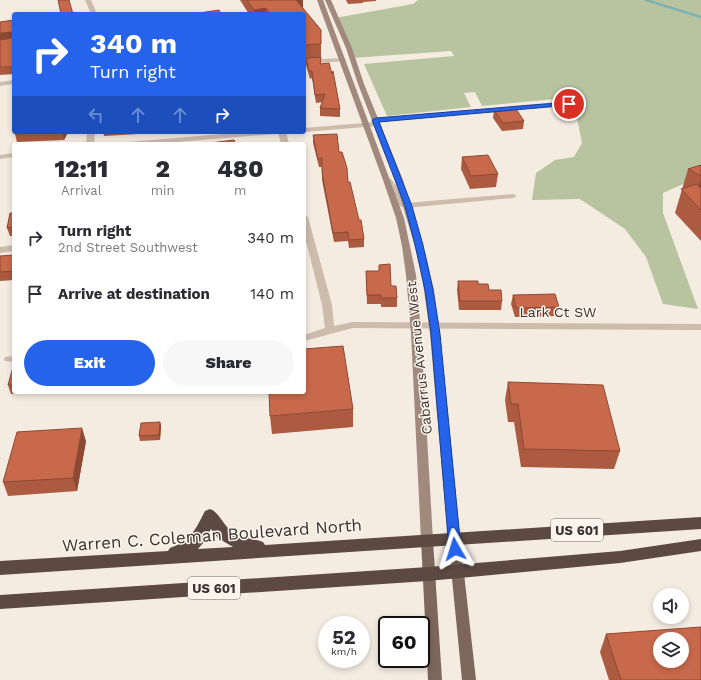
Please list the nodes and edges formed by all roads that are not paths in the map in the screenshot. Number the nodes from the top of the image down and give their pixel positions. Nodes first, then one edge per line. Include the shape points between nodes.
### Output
1 (88, 0) edge
2 (320, 0) edge
3 (328, 0) edge
4 (93, 12) edge
5 (343, 60) junction
6 (306, 62) edge
7 (12, 82) edge
8 (0, 84) edge
9 (569, 104) dead end
10 (376, 122) junction
11 (366, 125) junction
12 (306, 130) edge
13 (249, 134) edge
14 (151, 142) edge
15 (12, 155) edge
16 (0, 157) edge
17 (388, 180) junction
18 (513, 196) dead end
19 (408, 206) junction
20 (306, 226) edge
21 (12, 248) edge
22 (0, 250) edge
23 (415, 326) junction
24 (434, 326) junction
25 (701, 327) edge
26 (330, 330) junction
27 (306, 337) edge
28 (701, 523) edge
29 (454, 538) junction
30 (427, 540) junction
31 (701, 545) edge
32 (291, 549) junction
33 (161, 558) junction
34 (0, 568) edge
35 (457, 571) junction
36 (428, 574) junction
37 (0, 602) edge
38 (435, 680) edge
39 (469, 680) edge

1 - 4 street
2 - 5 main road, Cabarrus Avenue West
3 - 10 main road, Cabarrus Avenue West
5 - 6 street
5 - 11 main road, Cabarrus Avenue West
7 - 8 street
9 - 10 street
10 - 11 street
10 - 19 main road, Cabarrus Avenue West
11 - 12 street
11 - 17 main road, Cabarrus Avenue West
13 - 14 street
15 - 16 street
17 - 19 street via 398,193 402,205
17 - 23 main road, Cabarrus Avenue West via 406,246
18 - 19 street
19 - 24 main road, Cabarrus Avenue West via 425,268
20 - 26 street via 327,305
21 - 22 street
23 - 24 street, Lark Ct SW
23 - 26 street, Lark Ct SW via 353,325
23 - 30 main road, Cabarrus Avenue West
24 - 25 street, Lark Ct SW
24 - 29 main road, Cabarrus Avenue West
26 - 27 street, Lark Ct SW
28 - 29 highway, US 601
29 - 30 highway, US 601
29 - 35 main road, Cabarrus Avenue West
30 - 32 highway, Warren C. Coleman Boulevard North / US 601
30 - 36 main road, Cabarrus Avenue West
31 - 35 highway, US 601 via 620,557
32 - 33 highway, Warren C. Coleman Boulevard North / US 601
32 - 33 highway via 243,545 216,528 210,515 195,543 187,549
33 - 34 highway, Warren C. Coleman Boulevard North / US 601
35 - 36 highway, US 601
35 - 39 main road, Cabarrus Avenue West
36 - 37 highway, US 601
36 - 38 main road, Cabarrus Avenue West

